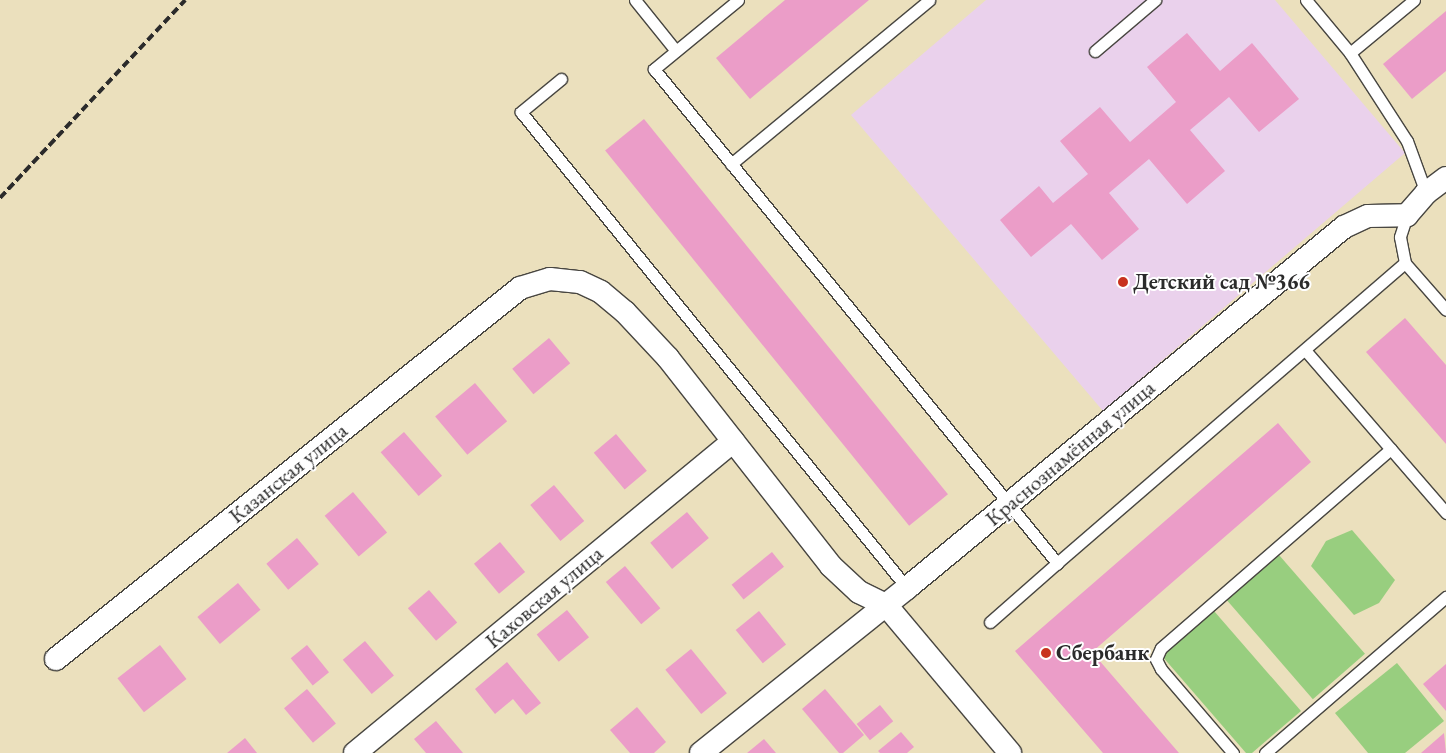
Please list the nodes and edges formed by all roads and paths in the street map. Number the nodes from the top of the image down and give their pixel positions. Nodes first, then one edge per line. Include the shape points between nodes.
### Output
1 (635, 0) edge
2 (738, 0) edge
3 (929, 0) edge
4 (1155, 0) edge
5 (1306, 0) edge
6 (1414, 0) edge
7 (676, 50) junction
8 (1095, 51) dead end
9 (1350, 53) junction
10 (561, 79) dead end
11 (731, 164) junction
12 (1446, 178) edge
13 (1426, 193) junction
14 (1407, 215) junction
15 (1405, 263) junction
16 (1446, 310) edge
17 (1305, 350) junction
18 (733, 441) junction
19 (1391, 449) junction
20 (1007, 505) junction
21 (1446, 513) edge
22 (1057, 563) junction
23 (907, 588) junction
24 (1446, 597) edge
25 (886, 605) junction
26 (990, 622) dead end
27 (56, 659) dead end
28 (355, 753) edge
29 (701, 753) edge
30 (1010, 753) edge
31 (1233, 753) edge
32 (1264, 753) edge

1 - 7 lane
2 - 7 lane
3 - 11 lane
4 - 8 lane
5 - 9 lane
6 - 9 lane
7 - 11 lane via 654,69
9 - 13 lane via 1407,141
10 - 23 lane via 521,112
11 - 20 lane
12 - 13 street
13 - 14 street
14 - 15 lane via 1400,237
14 - 20 street, Краснознамённая улица via 1368,216 1344,228
15 - 16 lane
15 - 17 lane
17 - 19 lane
17 - 22 lane
18 - 25 street via 831,566 859,592
18 - 27 street, Казанская улица via 668,358 625,312 601,292 580,282 550,279 520,288
18 - 28 street, Каховская улица
19 - 21 lane
19 - 31 lane via 1161,648 1156,659 1161,670
20 - 22 lane
20 - 23 street, Краснознамённая улица
22 - 26 lane
23 - 25 street, Краснознамённая улица
24 - 32 lane
25 - 29 street, Краснознамённая улица
25 - 30 street

